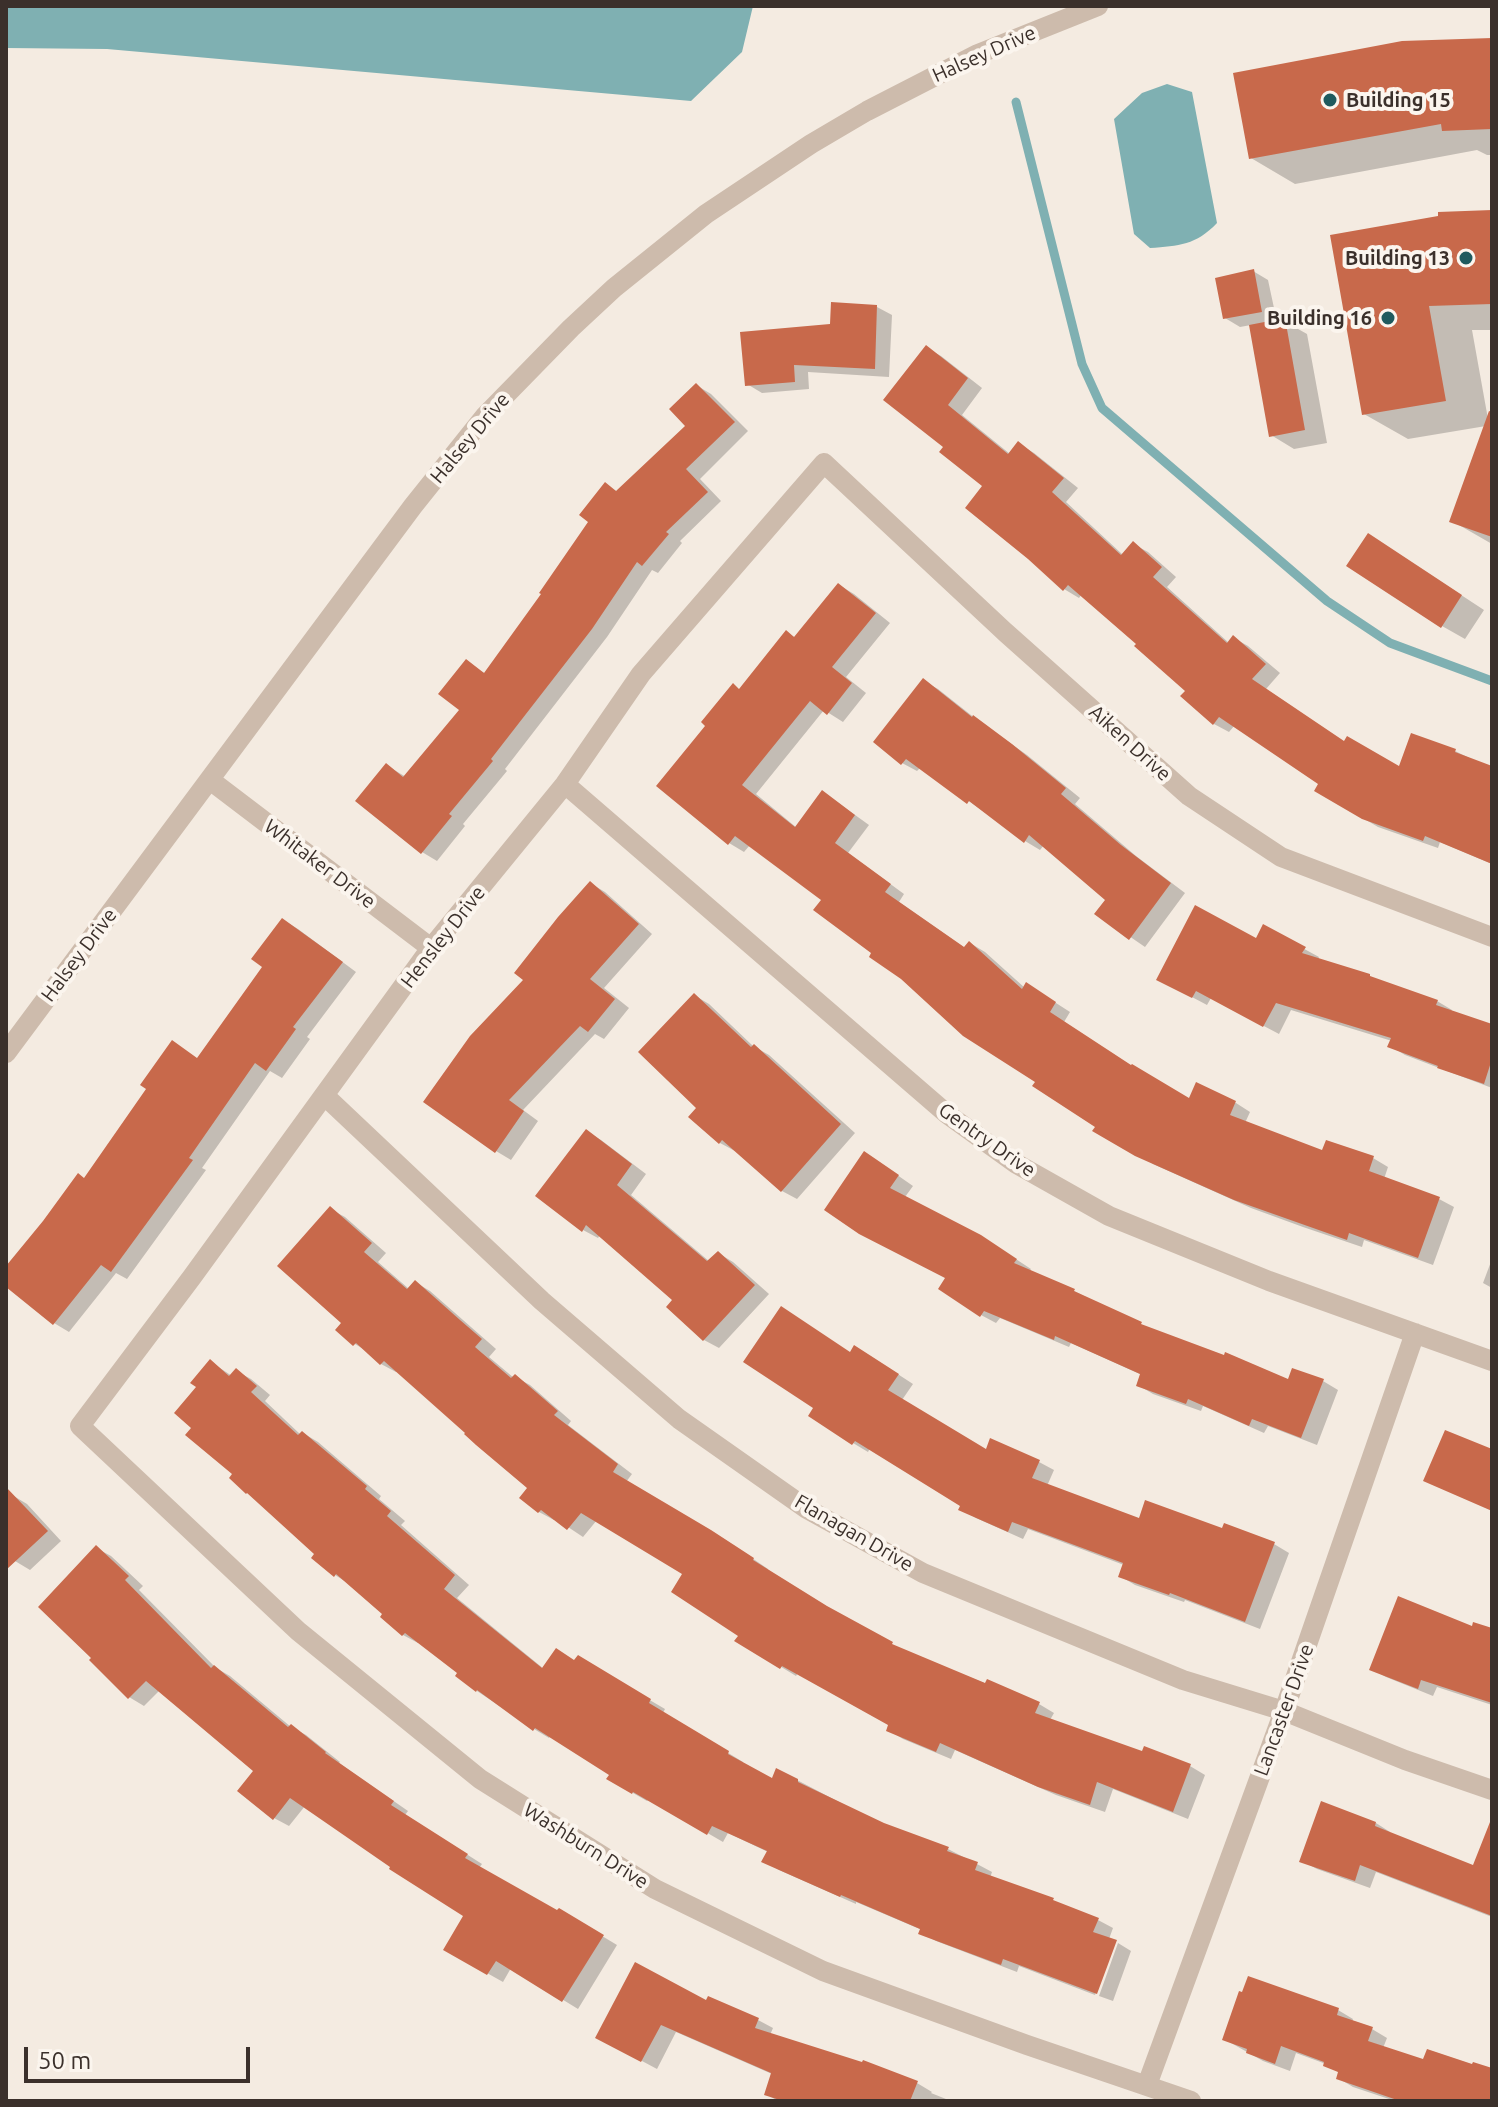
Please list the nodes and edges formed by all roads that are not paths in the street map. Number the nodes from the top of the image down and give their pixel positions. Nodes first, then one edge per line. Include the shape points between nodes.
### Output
1 (1098, 6) edge
2 (824, 463) joint
3 (210, 780) junction
4 (565, 784) junction
5 (1492, 937) edge
6 (431, 948) junction
7 (6, 1053) edge
8 (325, 1096) junction
9 (1415, 1333) junction
10 (1492, 1361) edge
11 (80, 1426) joint
12 (1284, 1711) junction
13 (1492, 1790) edge
14 (1147, 2085) junction
15 (1191, 2101) edge

1 - 3 street, Halsey Drive via 978,54 822,137 706,214 614,288 485,416
2 - 4 street, Hensley Drive via 641,674
2 - 5 street, Aiken Drive via 1189,796 1281,857
3 - 6 street, Whitaker Drive
3 - 7 street, Halsey Drive
4 - 6 street, Hensley Drive
4 - 9 street, Gentry Drive via 947,1114 1015,1163 1109,1216
6 - 8 street, Hensley Drive
8 - 11 street, Hensley Drive
8 - 12 street, Flanagan Drive via 542,1301 679,1419 807,1509 923,1573 1183,1680
9 - 10 street, Gentry Drive
9 - 12 street, Lancaster Drive
11 - 14 street, Washburn Drive via 298,1631 480,1779 655,1889 823,1971
12 - 13 street, Flanagan Drive
12 - 14 street, Lancaster Drive
14 - 15 street, Washburn Drive

